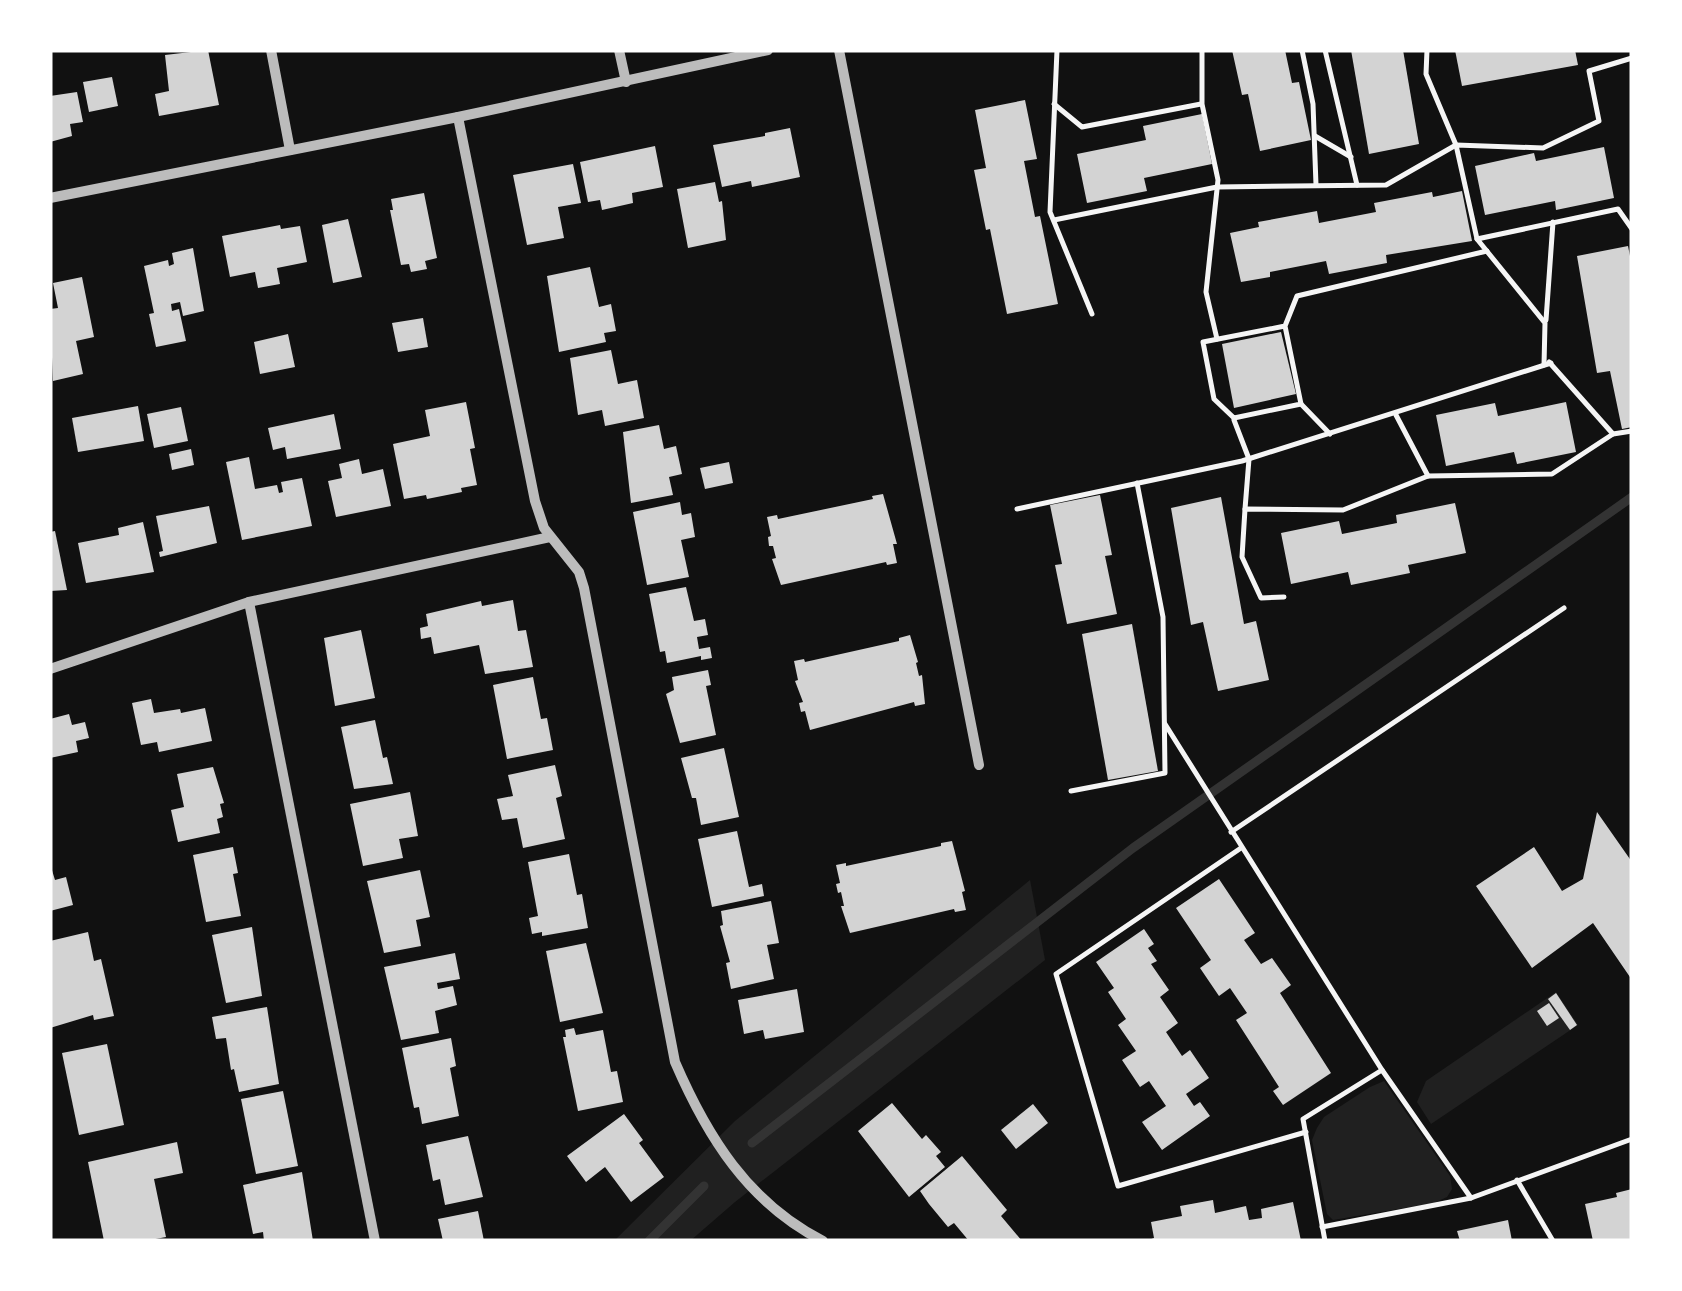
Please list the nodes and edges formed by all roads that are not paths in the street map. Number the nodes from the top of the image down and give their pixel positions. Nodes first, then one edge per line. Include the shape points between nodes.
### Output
1 (271, 50) edge
2 (620, 50) edge
3 (768, 50) edge
4 (839, 50) edge
5 (626, 82) junction
6 (458, 117) junction
7 (290, 150) junction
8 (50, 198) edge
9 (550, 537) junction
10 (249, 602) junction
11 (50, 669) edge
12 (979, 766) dead end
13 (375, 1241) edge
14 (823, 1241) edge

1 - 7 street
2 - 5 street
3 - 5 street
4 - 12 street
5 - 6 street
6 - 7 street
6 - 9 street via 535,500
7 - 8 street
9 - 10 street
9 - 14 street via 584,588 675,1062 700,1118 733,1166 771,1205
10 - 11 street
10 - 13 street

